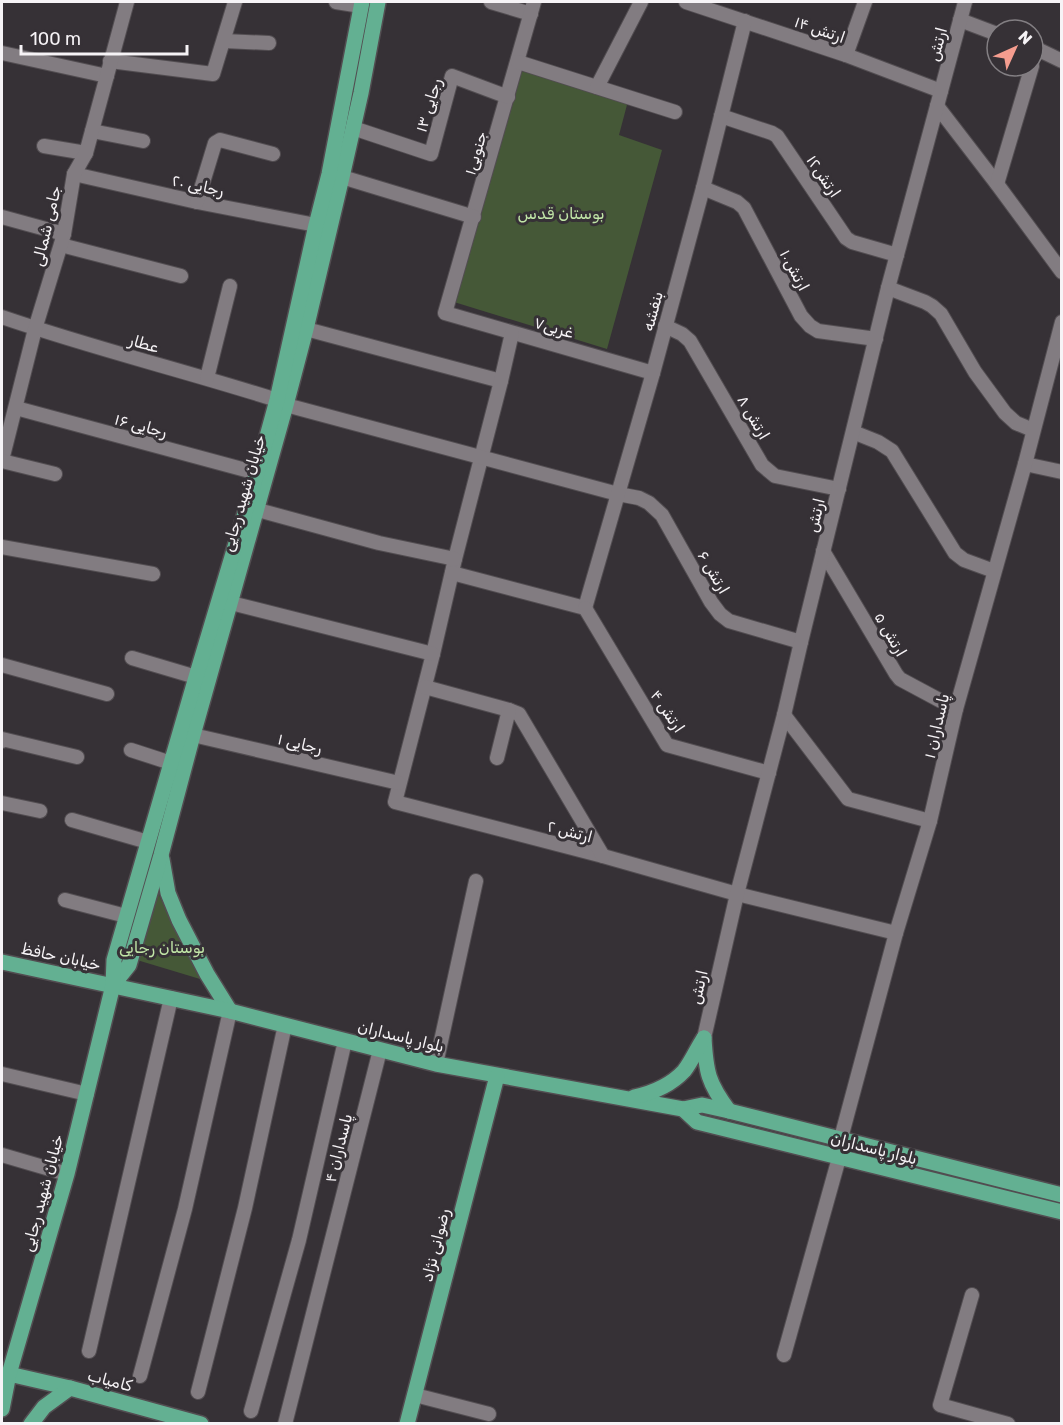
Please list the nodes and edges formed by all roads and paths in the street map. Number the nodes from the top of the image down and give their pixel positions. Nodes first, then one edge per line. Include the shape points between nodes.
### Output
1 (127, 2) edge
2 (235, 2) edge
3 (336, 2) edge
4 (378, 2) edge
5 (491, 2) edge
6 (641, 2) edge
7 (686, 2) edge
8 (865, 2) edge
9 (965, 2) edge
10 (362, 4) edge
11 (533, 8) edge
12 (960, 20) junction
13 (745, 21) junction
14 (985, 29) edge
15 (224, 41) junction
16 (269, 43) dead end
17 (2, 53) edge
18 (1045, 53) edge
19 (846, 56) junction
20 (111, 61) junction
21 (1062, 61) edge
22 (518, 62) junction
23 (106, 76) junction
24 (1029, 78) edge
25 (597, 87) junction
26 (346, 88) junction
27 (941, 91) junction
28 (361, 93) junction
29 (508, 97) junction
30 (937, 106) junction
31 (675, 112) dead end
32 (721, 116) junction
33 (353, 128) junction
34 (92, 131) junction
35 (143, 141) dead end
36 (44, 146) dead end
37 (86, 153) junction
38 (273, 154) dead end
39 (74, 174) junction
40 (342, 177) junction
41 (997, 184) junction
42 (703, 188) junction
43 (197, 202) junction
44 (474, 217) junction
45 (2, 218) edge
46 (316, 225) junction
47 (62, 239) junction
48 (897, 255) junction
49 (1062, 272) edge
50 (181, 276) dead end
51 (230, 286) dead end
52 (888, 288) junction
53 (445, 313) joint
54 (2, 317) edge
55 (1062, 322) edge
56 (665, 326) junction
57 (306, 328) junction
58 (35, 329) junction
59 (512, 333) junction
60 (876, 339) junction
61 (653, 373) junction
62 (207, 378) junction
63 (501, 381) junction
64 (282, 403) junction
65 (16, 408) junction
66 (1033, 430) junction
67 (853, 432) junction
68 (4, 441) edge
69 (481, 457) junction
70 (2, 461) edge
71 (1025, 464) junction
72 (1062, 472) edge
73 (257, 473) junction
74 (55, 474) dead end
75 (839, 489) junction
76 (618, 494) junction
77 (258, 510) junction
78 (2, 547) edge
79 (823, 551) junction
80 (238, 558) junction
81 (455, 559) junction
82 (994, 572) junction
83 (452, 573) junction
84 (153, 574) dead end
85 (231, 603) junction
86 (585, 608) junction
87 (801, 642) junction
88 (433, 654) junction
89 (132, 658) dead end
90 (2, 664) edge
91 (196, 677) junction
92 (424, 687) junction
93 (107, 694) dead end
94 (956, 709) junction
95 (514, 712) junction
96 (784, 715) junction
97 (194, 735) junction
98 (2, 741) edge
99 (130, 750) dead end
100 (77, 757) dead end
101 (497, 758) dead end
102 (171, 763) junction
103 (769, 773) junction
104 (399, 783) junction
105 (2, 803) edge
106 (40, 811) dead end
107 (72, 820) dead end
108 (930, 820) junction
109 (148, 842) junction
110 (161, 855) junction
111 (603, 856) junction
112 (476, 881) dead end
113 (736, 894) junction
114 (65, 900) dead end
115 (126, 916) junction
116 (896, 933) junction
117 (2, 962) edge
118 (113, 985) junction
119 (171, 998) junction
120 (230, 1011) junction
121 (285, 1025) junction
122 (704, 1038) junction
123 (345, 1041) junction
124 (380, 1050) junction
125 (436, 1064) junction
126 (2, 1074) edge
127 (496, 1076) junction
128 (87, 1094) junction
129 (628, 1099) junction
130 (683, 1109) junction
131 (729, 1111) junction
132 (841, 1138) junction
133 (2, 1155) edge
134 (839, 1158) junction
135 (67, 1174) junction
136 (1062, 1195) edge
137 (1062, 1212) edge
138 (972, 1295) dead end
139 (89, 1350) dead end
140 (784, 1354) dead end
141 (5, 1372) edge
142 (140, 1377) dead end
143 (70, 1388) junction
144 (198, 1392) dead end
145 (415, 1395) junction
146 (2, 1408) edge
147 (251, 1412) dead end
148 (489, 1414) dead end
149 (31, 1424) edge
150 (201, 1424) edge
151 (285, 1424) edge
152 (407, 1424) edge
153 (1008, 1424) edge

1 - 20 street, جامی شمالی
2 - 15 street
3 - 10 street
4 - 28 main road, خیابان شهید رجایی
5 - 11 street
6 - 25 street
7 - 13 street, ارتش ۱۴
8 - 19 street
9 - 12 street, ارتش
10 - 26 main road, خیابان شهید رجایی
11 - 22 street, جنوبی۱
12 - 14 street
12 - 27 street, ارتش
13 - 19 street, ارتش ۱۴
13 - 32 street, بنفشه
15 - 16 street
15 - 20 street via 213,74
17 - 23 street
18 - 21 street
19 - 27 street, ارتش ۱۴
20 - 23 street, جامی شمالی
22 - 25 street
22 - 29 street, جنوبی۱
23 - 34 street, جامی شمالی
24 - 41 street
25 - 31 street
26 - 28 main road
26 - 46 main road, خیابان شهید رجایی
27 - 30 street, ارتش
28 - 33 main road, خیابان شهید رجایی
29 - 33 street, رجایی ۱۳ via 452,76 431,154
29 - 44 street, جنوبی۱
30 - 41 street
30 - 48 street, ارتش
32 - 42 street, بنفشه
32 - 48 street, ارتش۱۲ via 777,136 846,238
33 - 40 main road, خیابان شهید رجایی
34 - 35 street
34 - 37 street, جامی شمالی
36 - 37 street
37 - 39 street, جامی شمالی
38 - 43 street via 217,141
39 - 43 street, رجایی ۲۰
39 - 47 street, جامی شمالی
40 - 44 street
40 - 57 main road, خیابان شهید رجایی
41 - 49 street
42 - 56 street, بنفشه
42 - 60 street, ارتش۱۰ via 744,208 810,326 818,331
43 - 46 street, رجایی ۲۰
44 - 53 street, جنوبی۱
45 - 47 street
46 - 64 main road, خیابان شهید رجایی
47 - 50 street
47 - 58 street, جامی شمالی
48 - 52 street, ارتش
51 - 62 street
52 - 60 street, ارتش
52 - 66 street via 925,302 941,314 993,398 1009,418
53 - 59 street, غربی۷
54 - 58 street, عطار
55 - 66 street, پاسداران ۱
56 - 61 street, بنفشه
56 - 75 street, ارتش ۸ via 690,341 767,471
57 - 63 street
57 - 64 main road, خیابان شهید رجایی
58 - 62 street, عطار
58 - 65 street, جامی شمالی
59 - 61 street, غربی۷
59 - 63 street
60 - 67 street, ارتش
61 - 76 street, بنفشه
62 - 64 street, عطار
63 - 69 street
64 - 69 street, عطار
64 - 73 main road, خیابان شهید رجایی
64 - 77 main road, خیابان شهید رجایی
65 - 68 street, جامی شمالی
65 - 73 street, رجایی ۱۶
66 - 71 street, پاسداران ۱
67 - 75 street, ارتش
67 - 82 street via 892,451 956,553
68 - 70 street, جامی شمالی
69 - 76 street, ارتش ۶
69 - 81 street
70 - 74 street
71 - 72 street
71 - 82 street, پاسداران ۱
73 - 80 main road, خیابان شهید رجایی
75 - 79 street, ارتش
76 - 86 street, بنفشه
76 - 87 street, ارتش ۶ via 639,498 662,515 720,614 729,621
77 - 80 main road, خیابان شهید رجایی
77 - 81 street
78 - 84 street
79 - 87 street, ارتش
79 - 94 street, ارتش ۵ via 900,679
80 - 85 main road, خیابان شهید رجایی
80 - 91 main road, خیابان شهید رجایی
81 - 83 street
82 - 94 street, پاسداران ۱
83 - 86 street
83 - 88 street
85 - 88 street
85 - 97 main road, خیابان شهید رجایی
86 - 103 street, ارتش ۴ via 667,745
87 - 96 street, ارتش
88 - 92 street
89 - 91 street
90 - 93 street
91 - 102 main road, خیابان شهید رجایی
92 - 95 street
92 - 104 street
94 - 108 street, پاسداران ۱
95 - 101 street
95 - 111 street
96 - 103 street, ارتش
96 - 108 street via 848,800
97 - 104 street, رجایی ۱
97 - 110 main road, خیابان شهید رجایی
98 - 100 street
99 - 102 street
102 - 109 main road, خیابان شهید رجایی
103 - 113 street, ارتش
104 - 111 street, ارتش ۲ via 395,802
105 - 106 street
107 - 109 street
108 - 116 street, پاسداران ۱
109 - 115 main road, خیابان شهید رجایی
110 - 118 main road, خیابان شهید رجایی via 129,965
110 - 120 main road via 168,893 179,920
111 - 113 street, ارتش ۲
112 - 125 street
113 - 116 street, ارتش ۲
113 - 122 street, ارتش
114 - 115 street
115 - 118 main road, خیابان شهید رجایی via 114,960
116 - 132 street, پاسداران ۱
117 - 118 main road, خیابان حافظ
118 - 119 main road, بلوار پاسداران
118 - 128 main road, خیابان شهید رجایی
119 - 120 main road, بلوار پاسداران
119 - 139 street
120 - 121 main road, بلوار پاسداران
120 - 142 street via 185,1209
121 - 123 main road, بلوار پاسداران
121 - 144 street via 245,1208
122 - 129 main road via 683,1071 669,1083
122 - 131 main road via 709,1078
123 - 124 main road, بلوار پاسداران
123 - 147 street via 299,1240
124 - 125 main road, بلوار پاسداران
124 - 151 street, پاسداران ۴
125 - 127 main road, بلوار پاسداران
126 - 128 street
127 - 129 main road, بلوار پاسداران
127 - 145 main road, رضوانی نژاد
128 - 135 main road, خیابان شهید رجایی
129 - 130 main road, بلوار پاسداران
130 - 131 main road, بلوار پاسداران via 702,1105
130 - 134 main road, بلوار پاسداران via 697,1122
131 - 132 main road, بلوار پاسداران
132 - 136 main road, بلوار پاسداران
133 - 135 street
134 - 137 main road, بلوار پاسداران
134 - 140 street
135 - 141 main road, خیابان شهید رجایی
138 - 153 street via 940,1405
141 - 143 main road, کامیاب
141 - 146 main road, خیابان شهید رجایی
143 - 149 main road via 44,1407
143 - 150 main road, کامیاب
145 - 148 street
145 - 152 main road, رضوانی نژاد

